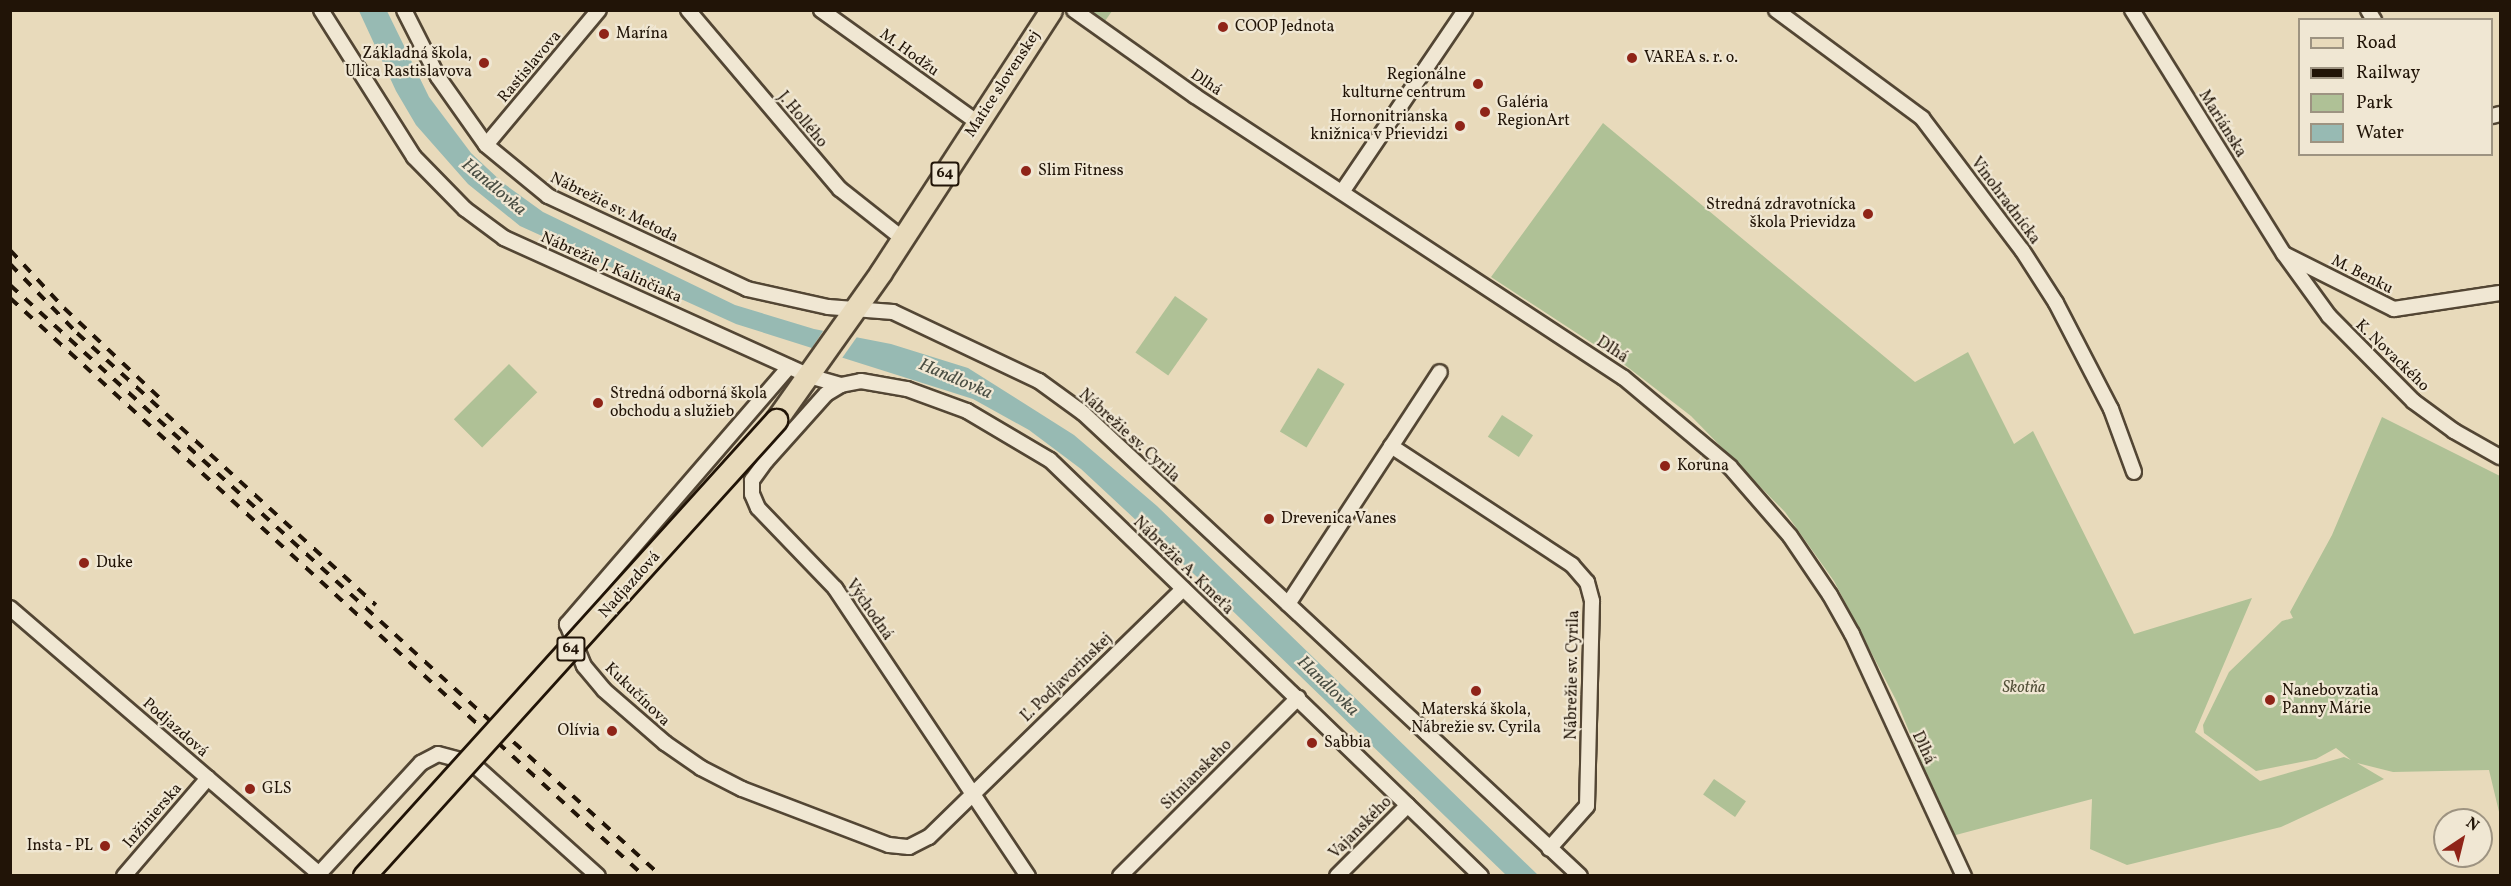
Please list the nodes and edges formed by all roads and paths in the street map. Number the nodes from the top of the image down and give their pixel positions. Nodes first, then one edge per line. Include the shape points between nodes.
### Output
1 (321, 10) edge
2 (404, 10) edge
3 (599, 10) edge
4 (688, 10) edge
5 (821, 10) edge
6 (1051, 10) edge
7 (1074, 10) edge
8 (1466, 10) edge
9 (1776, 10) edge
10 (2132, 10) edge
11 (978, 123) junction
12 (486, 145) junction
13 (1342, 192) junction
14 (903, 239) junction
15 (2284, 254) junction
16 (2500, 293) edge
17 (857, 309) junction
18 (789, 367) junction
19 (815, 368) junction
20 (1440, 372) dead end
21 (841, 385) junction
22 (788, 416) junction
23 (1391, 447) junction
24 (2500, 457) edge
25 (2134, 472) dead end
26 (1183, 589) junction
27 (1288, 604) junction
28 (10, 608) edge
29 (1298, 698) junction
30 (208, 778) junction
31 (974, 792) junction
32 (1408, 805) junction
33 (1548, 849) junction
34 (318, 875) edge
35 (124, 876) edge
36 (364, 876) edge
37 (598, 876) edge
38 (1028, 876) edge
39 (1120, 876) edge
40 (1336, 876) edge
41 (1481, 876) edge
42 (1580, 876) edge
43 (1964, 876) edge

1 - 18 street, Nábrežie J. Kalinčiaka via 408,149 431,177 485,226 535,254
2 - 12 street, Nábrežie sv. Metoda via 438,78
3 - 12 street, Rastislavova
4 - 14 street, J. Hollého via 840,189
5 - 11 street, M. Hodžu
6 - 11 main road, Matice slovenskej / 64
7 - 13 street, Dlhá
8 - 13 street
9 - 25 street, Vinohradnícka via 1922,118 2022,250 2056,303 2111,409
10 - 15 street, Mariánska
11 - 14 main road, Matice slovenskej / 64
12 - 17 street, Nábrežie sv. Metoda via 548,196 747,290 816,305
13 - 43 street, Dlhá via 1624,378 1730,467 1791,536 1830,595 1852,634
14 - 17 main road, Matice slovenskej / 64
15 - 16 street, M. Benku via 2394,309
15 - 24 street, K. Novackého via 2329,316 2389,380 2454,431
17 - 19 main road, Nadjazdová / 64
17 - 27 street, Nábrežie sv. Cyrila via 893,312 1039,381 1083,413
18 - 19 street, Nábrežie J. Kalinčiaka
18 - 31 street, Kukučínova via 567,624 584,666 604,690 665,743 701,768 742,789 889,845 909,847 929,837
19 - 21 street, Nábrežie A. Kmeťa
19 - 22 main road, Nadjazdová / 64
20 - 23 street
21 - 22 street, Východná
21 - 26 street, Nábrežie A. Kmeťa via 861,381 907,388 967,411 1050,460
22 - 31 street, Východná via 752,480 758,508 835,588
22 - 36 main road, Nadjazdová / 64, bridge
23 - 27 street
23 - 33 street, Nábrežie sv. Cyrila via 1572,565 1587,582 1592,601 1587,806
26 - 29 street, Nábrežie A. Kmeťa
26 - 31 street, Ľ. Podjavorinskej
27 - 33 street, Nábrežie sv. Cyrila
28 - 30 street, Podjazdová
29 - 32 street, Nábrežie A. Kmeťa
29 - 39 street, Sitnianskeho
30 - 34 street, Podjazdová
30 - 35 street, Inžinierska
31 - 38 street, Východná
32 - 40 street, Vajanského
32 - 41 street, Nábrežie A. Kmeťa
33 - 42 street, Nábrežie sv. Cyrila
34 - 37 street via 422,763 438,754 472,763

